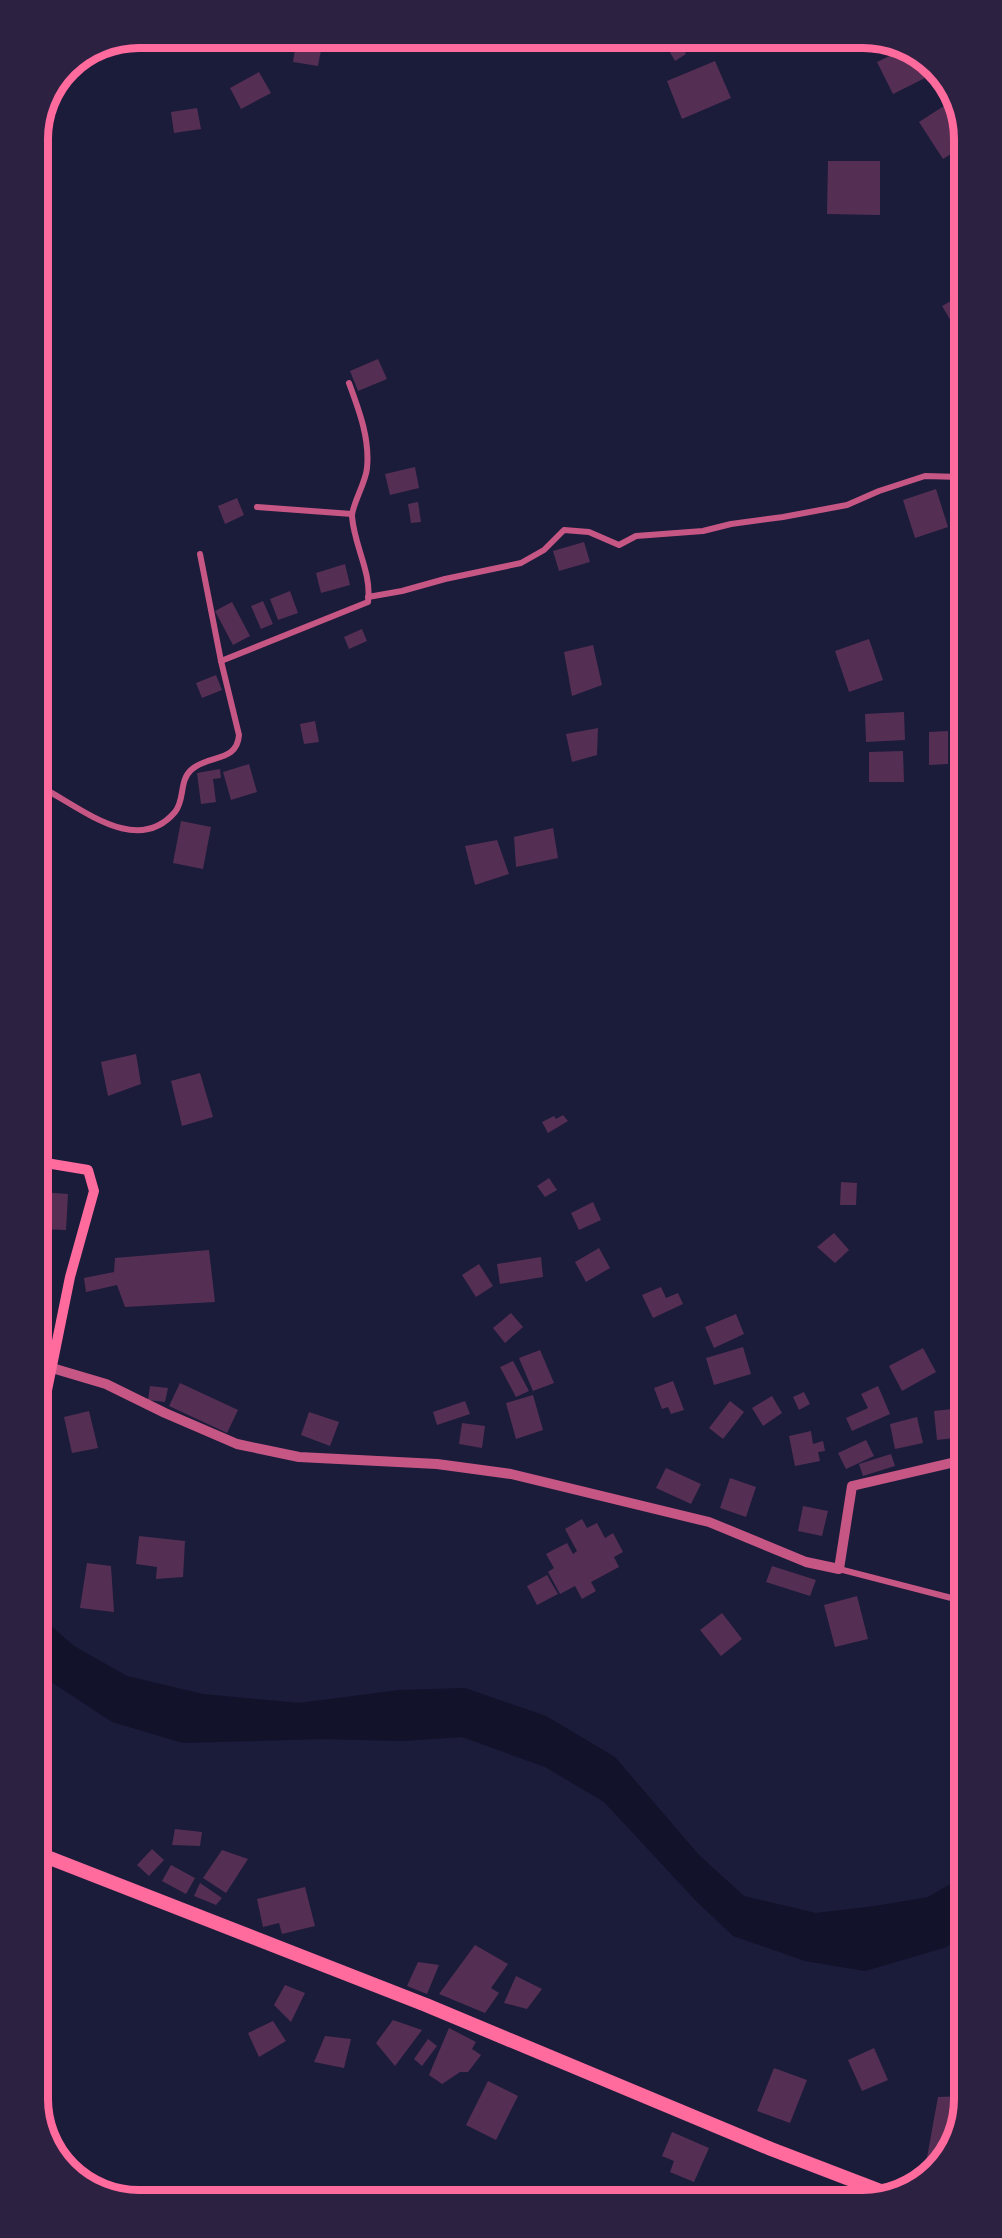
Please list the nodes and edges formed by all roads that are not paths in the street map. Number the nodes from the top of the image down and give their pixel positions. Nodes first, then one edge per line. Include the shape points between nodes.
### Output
1 (349, 383) dead end
2 (954, 477) edge
3 (257, 507) dead end
4 (352, 514) junction
5 (200, 554) dead end
6 (368, 597) junction
7 (221, 661) junction
8 (48, 791) edge
9 (48, 1163) edge
10 (52, 1368) junction
11 (48, 1387) edge
12 (954, 1462) edge
13 (839, 1569) junction
14 (954, 1599) edge
15 (48, 1857) edge
16 (875, 2189) edge

1 - 4 street via 363,422 367,468
2 - 6 street via 925,476 847,505 703,531 636,536 620,545 589,532 564,530 543,550 521,563
3 - 4 street
4 - 6 street via 370,587
5 - 7 street
6 - 7 street via 368,602
7 - 8 street via 238,744 231,753 190,771 178,808 169,819 157,828 128,830 96,820
9 - 10 main road via 87,1170 94,1191 70,1277
10 - 11 main road
10 - 13 street via 106,1384 237,1444 299,1457 437,1464 511,1474 710,1522 806,1562
12 - 13 street via 852,1486
13 - 14 street
15 - 16 highway via 426,2005

